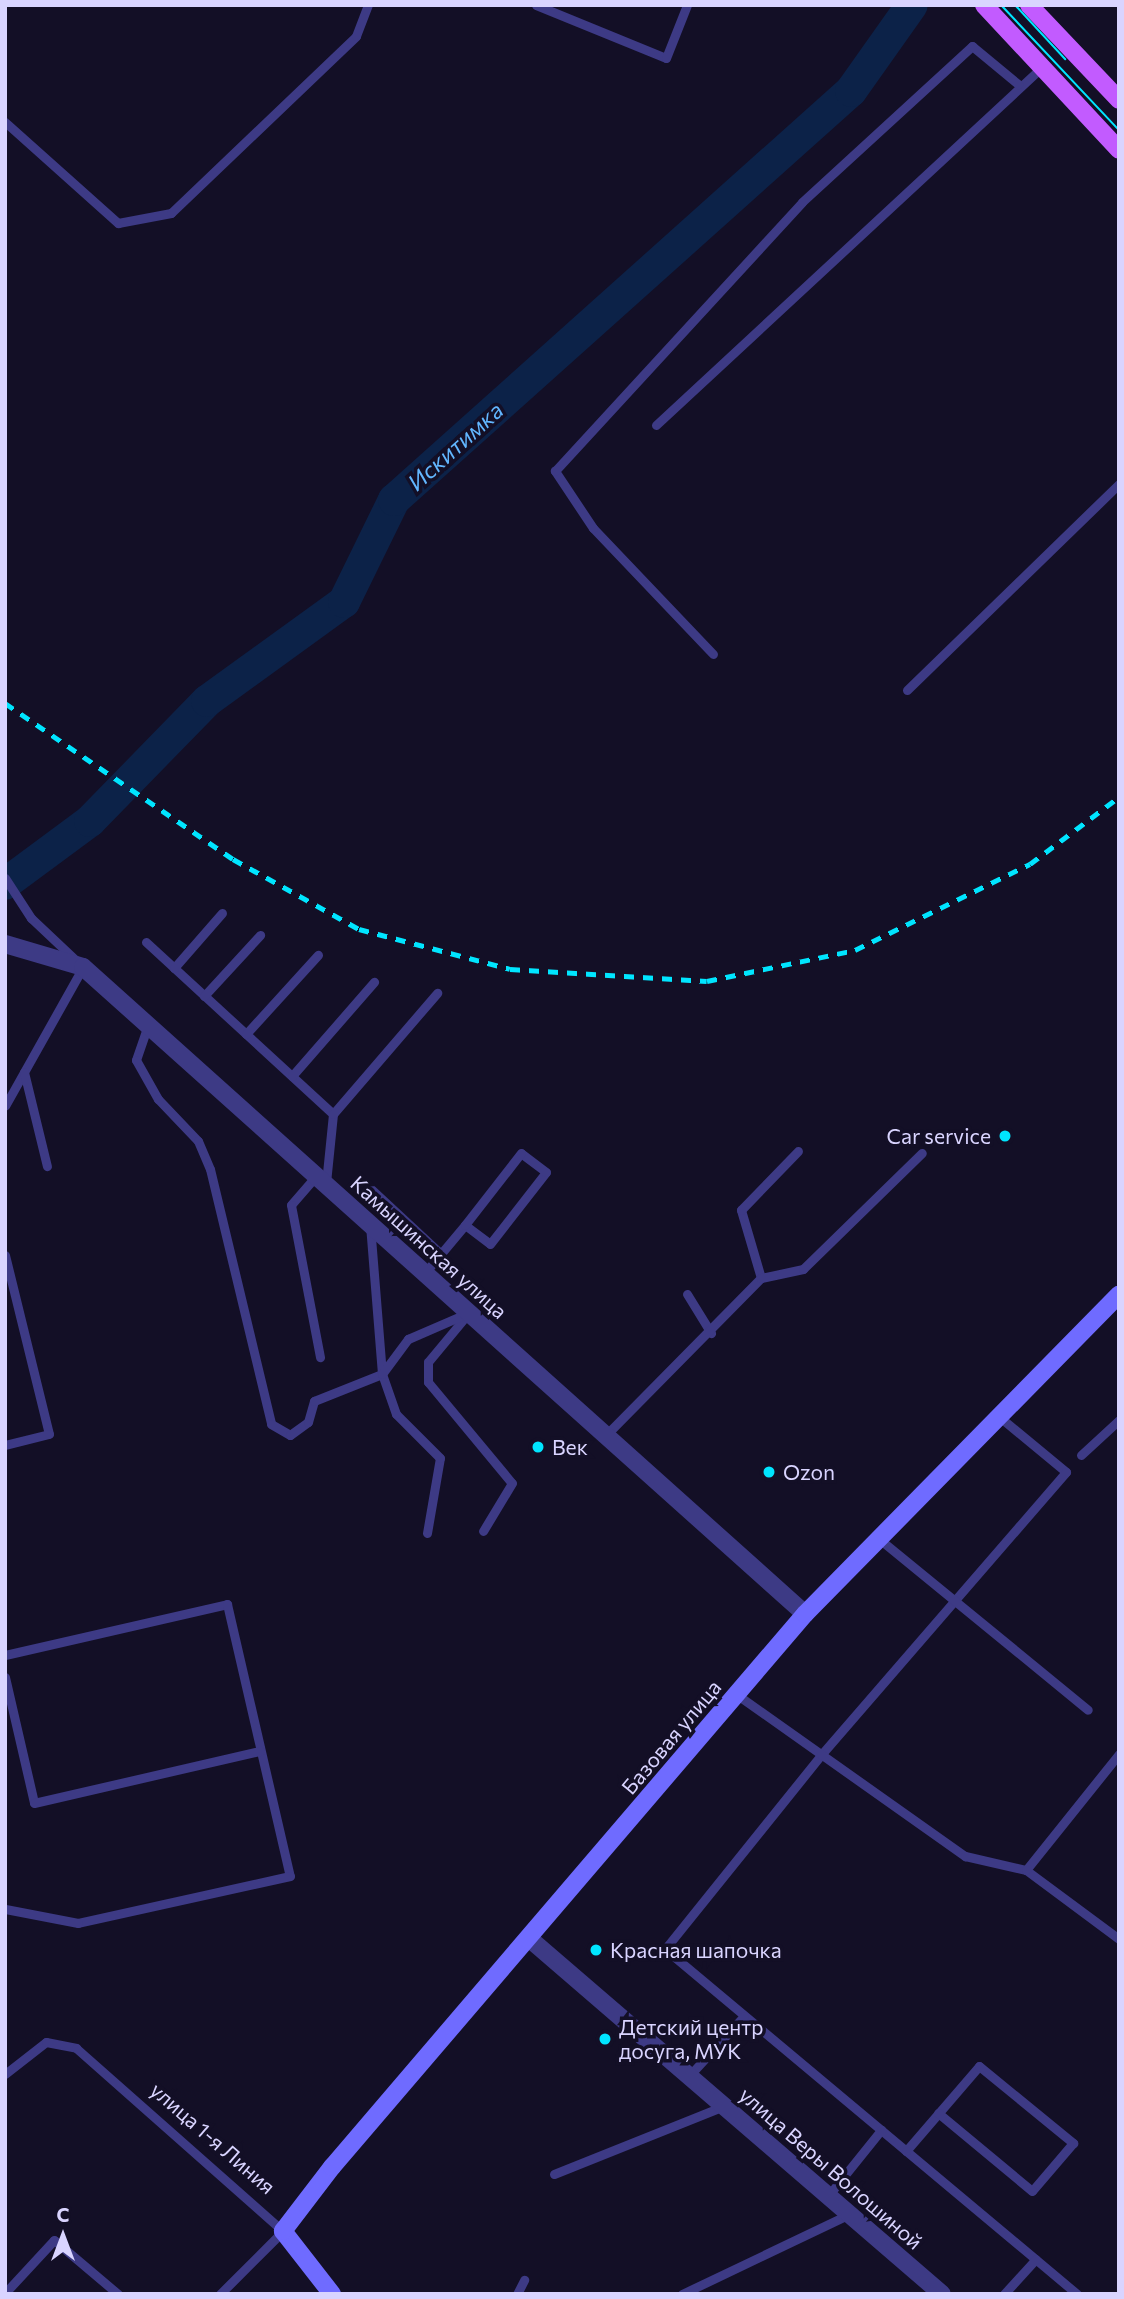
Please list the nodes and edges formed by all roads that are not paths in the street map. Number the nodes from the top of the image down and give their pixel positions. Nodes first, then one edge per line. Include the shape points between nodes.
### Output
1 (369, 5) edge
2 (536, 5) edge
3 (687, 5) edge
4 (984, 5) edge
5 (1029, 5) edge
6 (1041, 68) junction
7 (1018, 84) junction
8 (1119, 100) edge
9 (5, 122) edge
10 (1119, 149) edge
11 (656, 425) dead end
12 (1119, 484) edge
13 (713, 654) dead end
14 (907, 690) dead end
15 (5, 878) edge
16 (222, 913) dead end
17 (260, 935) dead end
18 (146, 942) dead end
19 (5, 944) edge
20 (318, 955) dead end
21 (83, 967) junction
22 (174, 968) junction
23 (374, 982) dead end
24 (437, 993) dead end
25 (204, 996) junction
26 (148, 1025) junction
27 (246, 1034) junction
28 (24, 1072) junction
29 (292, 1076) junction
30 (5, 1106) edge
31 (333, 1114) junction
32 (798, 1151) dead end
33 (922, 1153) dead end
34 (47, 1166) dead end
35 (321, 1181) junction
36 (370, 1188) dead end
37 (370, 1225) junction
38 (465, 1225) junction
39 (440, 1254) junction
40 (5, 1255) edge
41 (424, 1274) junction
42 (761, 1278) junction
43 (687, 1294) dead end
44 (1119, 1294) edge
45 (468, 1313) junction
46 (711, 1333) junction
47 (320, 1357) dead end
48 (382, 1374) junction
49 (995, 1414) junction
50 (1119, 1420) edge
51 (605, 1436) junction
52 (5, 1445) edge
53 (1081, 1455) dead end
54 (482, 1531) dead end
55 (427, 1533) dead end
56 (877, 1537) junction
57 (952, 1600) junction
58 (805, 1614) junction
59 (5, 1655) edge
60 (5, 1678) edge
61 (736, 1694) junction
62 (1088, 1710) dead end
63 (260, 1751) junction
64 (1119, 1754) edge
65 (821, 1755) junction
66 (1026, 1870) junction
67 (5, 1909) edge
68 (1119, 1939) edge
69 (531, 1940) junction
70 (744, 2016) junction
71 (5, 2074) edge
72 (689, 2076) junction
73 (724, 2106) junction
74 (938, 2113) junction
75 (881, 2130) junction
76 (906, 2151) junction
77 (554, 2174) dead end
78 (828, 2196) junction
79 (850, 2214) junction
80 (283, 2231) junction
81 (1036, 2259) junction
82 (524, 2280) dead end
83 (5, 2293) edge
84 (118, 2294) edge
85 (220, 2294) edge
86 (332, 2294) edge
87 (517, 2294) edge
88 (682, 2294) edge
89 (942, 2294) edge
90 (1004, 2294) edge
91 (1077, 2294) edge

1 - 9 lane via 356,36 171,213 118,223
2 - 3 lane via 666,58
4 - 6 main road
5 - 8 main road
6 - 7 lane
6 - 10 main road
7 - 11 lane
7 - 13 lane via 972,46 802,202 555,471 593,528
12 - 14 lane
15 - 21 lane via 31,918
16 - 22 lane
17 - 25 lane
18 - 22 lane
19 - 21 street, Камышинская улица
20 - 27 lane
21 - 26 street, Камышинская улица
21 - 28 lane
22 - 25 lane
23 - 29 lane
24 - 31 lane
25 - 27 lane
26 - 35 street, Камышинская улица
26 - 48 lane via 136,1060 158,1100 198,1141 210,1169 271,1424 290,1435 308,1422 314,1401
27 - 29 lane
28 - 30 lane
28 - 34 lane
29 - 31 lane
31 - 35 lane
32 - 42 lane via 741,1210
33 - 42 lane via 803,1269
35 - 37 street, Камышинская улица
35 - 47 lane via 291,1205
36 - 39 lane
37 - 41 street, Камышинская улица
37 - 48 lane
38 - 38 lane via 490,1244 546,1172 521,1153
38 - 39 lane
39 - 41 lane
40 - 52 lane via 49,1434
41 - 45 street, Камышинская улица
42 - 46 lane
43 - 46 lane
44 - 49 main road, Базовая улица
45 - 48 lane via 408,1339
45 - 51 street, Камышинская улица
45 - 54 lane via 428,1362 428,1381 512,1483
46 - 51 lane
48 - 55 lane via 396,1414 440,1458
49 - 56 main road, Базовая улица
49 - 57 lane via 1066,1472
50 - 53 lane
51 - 58 street, Камышинская улица
56 - 57 lane
56 - 58 main road, Базовая улица
57 - 62 lane
57 - 65 lane
58 - 61 main road, Базовая улица
59 - 63 lane via 227,1604
60 - 63 lane via 34,1803
61 - 65 lane
61 - 69 main road, Базовая улица
63 - 67 lane via 290,1876 78,1923
64 - 66 lane
65 - 66 lane via 965,1856
65 - 70 lane via 665,1949
66 - 68 lane
69 - 72 street, улица Веры Волошиной
69 - 80 main road, Базовая улица
70 - 72 lane
70 - 75 lane
71 - 80 lane, улица 1-я Линия via 46,2042 76,2048
72 - 73 street, улица Веры Волошиной
73 - 77 lane
73 - 78 street, улица Веры Волошиной
74 - 74 lane via 979,2066 1073,2143 1032,2191
74 - 76 lane
75 - 76 lane
75 - 78 lane
76 - 81 lane
78 - 79 street, улица Веры Волошиной
79 - 88 lane
79 - 89 street, улица Веры Волошиной
80 - 85 lane
80 - 86 main road, улица 1-я Линия
81 - 90 lane
81 - 91 lane
82 - 87 lane
83 - 84 lane via 54,2240

